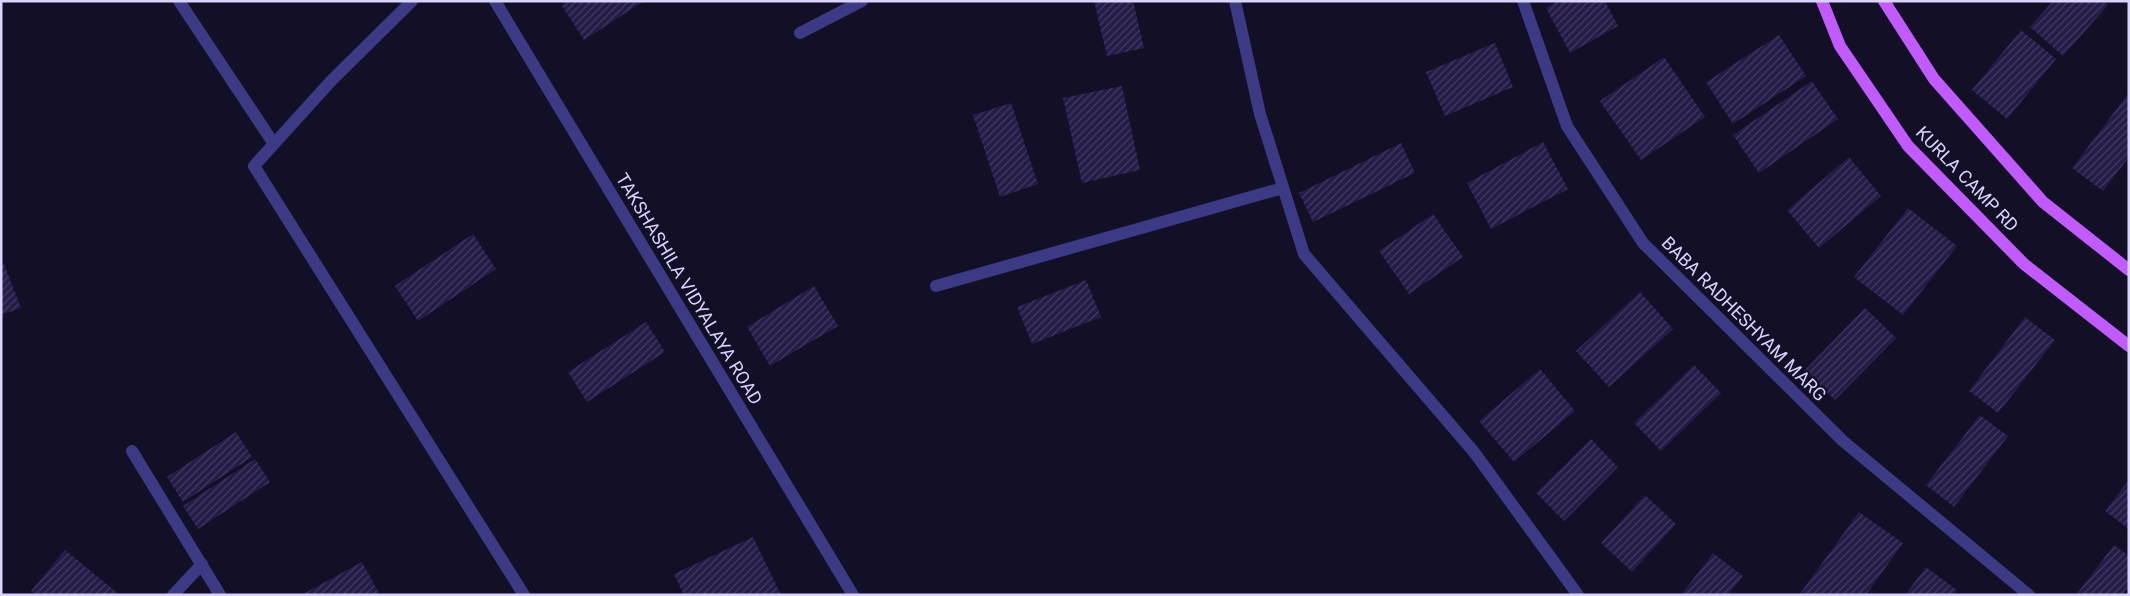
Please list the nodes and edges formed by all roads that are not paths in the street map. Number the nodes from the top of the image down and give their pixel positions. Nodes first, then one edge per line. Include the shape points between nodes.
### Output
1 (179, 1) edge
2 (412, 1) edge
3 (495, 1) edge
4 (862, 1) edge
5 (1235, 1) edge
6 (1523, 1) edge
7 (1822, 1) edge
8 (1884, 1) edge
9 (800, 33) dead end
10 (274, 144) junction
11 (1283, 188) junction
12 (2129, 270) edge
13 (936, 286) dead end
14 (2129, 346) edge
15 (132, 451) dead end
16 (202, 564) junction
17 (173, 595) edge
18 (220, 595) edge
19 (524, 595) edge
20 (853, 595) edge
21 (1578, 595) edge
22 (2029, 595) edge

1 - 10 street
2 - 10 street via 331,81
3 - 20 street, TAKSHASHILA VIDYALAYA ROAD
4 - 9 street
5 - 11 street via 1260,114
6 - 22 street, BABA RADHESHYAM MARG via 1567,126 1643,243 1843,441
7 - 14 main road, KURLA CAMP RD via 1840,46 1908,146 2024,264
8 - 12 main road via 1934,79 2043,202
10 - 19 street via 254,166
11 - 13 street
11 - 21 street via 1304,254 1474,452
15 - 16 street
16 - 17 street
16 - 18 street

